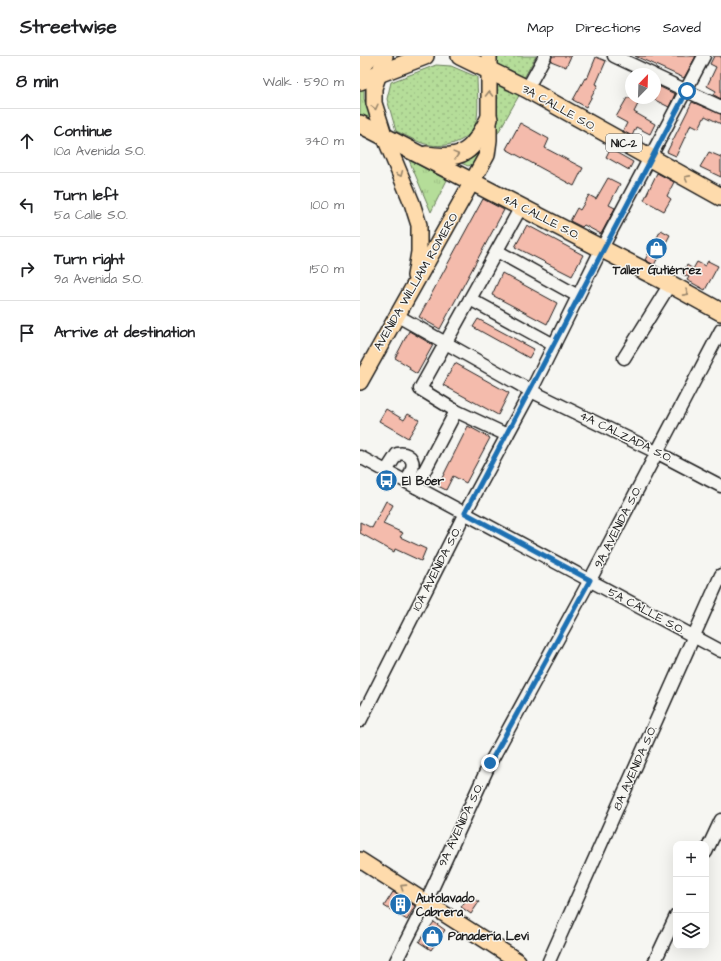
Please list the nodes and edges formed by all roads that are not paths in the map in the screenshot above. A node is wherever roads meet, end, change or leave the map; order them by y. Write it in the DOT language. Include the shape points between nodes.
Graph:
graph roads {
  1 [pos="370,56"];
  2 [pos="385,56"];
  3 [pos="425,56"];
  4 [pos="460,56"];
  5 [pos="545,56"];
  6 [pos="614,56"];
  7 [pos="704,56"];
  8 [pos="489,63"];
  9 [pos="360,68"];
  10 [pos="639,68"];
  11 [pos="378,75"];
  12 [pos="661,79"];
  13 [pos="360,81"];
  14 [pos="527,89"];
  15 [pos="687,91"];
  16 [pos="721,107"];
  17 [pos="489,119"];
  18 [pos="360,124"];
  19 [pos="385,138"];
  20 [pos="418,154"];
  21 [pos="651,158"];
  22 [pos="473,182"];
  23 [pos="721,196"];
  24 [pos="521,207"];
  25 [pos="602,248"];
  26 [pos="497,251"];
  27 [pos="670,284"];
  28 [pos="578,296"];
  29 [pos="407,298"];
  30 [pos="470,298"];
  31 [pos="721,312"];
  32 [pos="396,315"];
  33 [pos="721,330"];
  34 [pos="446,342"];
  35 [pos="554,345"];
  36 [pos="624,358"];
  37 [pos="360,382"];
  38 [pos="531,391"];
  39 [pos="456,411"];
  40 [pos="507,436"];
  41 [pos="656,452"];
  42 [pos="360,457"];
  43 [pos="386,471"];
  44 [pos="411,485"];
  45 [pos="721,486"];
  46 [pos="465,513"];
  47 [pos="721,575"];
  48 [pos="590,580"];
  49 [pos="694,636"];
  50 [pos="721,651"];
  51 [pos="360,721"];
  52 [pos="721,820"];
  53 [pos="709,846"];
  54 [pos="360,860"];
  55 [pos="426,902"];
  56 [pos="673,922"];
  57 [pos="396,961"];
  58 [pos="518,961"];
  59 [pos="548,961"];
  60 [pos="655,961"];
  1 -- 9 [label="highway"];
  2 -- 11 [label="main road"];
  3 -- 11 [label="highway"];
  4 -- 8 [label="highway, 3A CALLE S.O. / NIC-2"];
  5 -- 14 [label="street"];
  6 -- 10 [label="street"];
  7 -- 15 [label="street, 10A AVENIDA S.O."];
  8 -- 14 [label="highway, 3A CALLE S.O. / NIC-2"];
  17 -- 8 [label="main road, AVENIDA WILLIAM ROMERO, one-way"];
  11 -- 13 [label="highway"];
  11 -- 19 [label="main road, one-way" via="374,88 374,103"];
  12 -- 15 [label="street"];
  14 -- 21 [label="highway, 3A CALLE S.O. / NIC-2"];
  15 -- 16 [label="street"];
  15 -- 21 [label="street, 10A AVENIDA S.O."];
  20 -- 17 [label="highway, one-way" via="446,157 464,153 479,139"];
  17 -- 22 [label="main road, AVENIDA WILLIAM ROMERO" via="487,155"];
  18 -- 19 [label="highway, 4A CALLE S.O."];
  19 -- 20 [label="highway, 4A CALLE S.O."];
  19 -- 29 [label="main road, one-way" via="419,225 419,252 415,276"];
  20 -- 22 [label="highway, 4A CALLE S.O."];
  23 -- 21 [label="highway, 3A CALLE S.O. / NIC-2, one-way"];
  21 -- 25 [label="street, 10A AVENIDA S.O."];
  22 -- 24 [label="highway, 4A CALLE S.O."];
  22 -- 29 [label="main road, AVENIDA WILLIAM ROMERO"];
  24 -- 25 [label="highway, 4A CALLE S.O."];
  24 -- 26 [label="street"];
  25 -- 27 [label="highway, 4A CALLE S.O."];
  25 -- 28 [label="street, 10A AVENIDA S.O."];
  26 -- 28 [label="street"];
  26 -- 30 [label="street"];
  27 -- 31 [label="highway, 4A CALLE S.O., one-way"];
  27 -- 36 [label="street"];
  28 -- 35 [label="street, 10A AVENIDA S.O."];
  29 -- 32 [label="main road, AVENIDA WILLIAM ROMERO"];
  30 -- 34 [label="street"];
  30 -- 35 [label="street"];
  32 -- 34 [label="street, 4A CALZADA S.O."];
  32 -- 37 [label="main road, AVENIDA WILLIAM ROMERO"];
  33 -- 41 [label="street, 9A AVENIDA S.O."];
  34 -- 38 [label="street, 4A CALZADA S.O."];
  34 -- 39 [label="street" via="420,389"];
  35 -- 38 [label="street, 10A AVENIDA S.O."];
  38 -- 40 [label="street, 10A AVENIDA S.O."];
  38 -- 41 [label="street, 4A CALZADA S.O."];
  39 -- 40 [label="street"];
  39 -- 44 [label="street"];
  40 -- 46 [label="street, 10A AVENIDA S.O."];
  41 -- 45 [label="street, 4A CALZADA S.O."];
  41 -- 48 [label="street, 9A AVENIDA S.O."];
  42 -- 43 [label="street, 5A CALLE S.O."];
  43 -- 44 [label="street, 5A CALLE S.O."];
  43 -- 44 [label="street" via="397,454 406,454 413,462"];
  44 -- 46 [label="street, 5A CALLE S.O."];
  46 -- 48 [label="street, 5A CALLE S.O."];
  46 -- 51 [label="street, 10A AVENIDA S.O."];
  47 -- 49 [label="street, 8A AVENIDA S.O."];
  48 -- 49 [label="street, 5A CALLE S.O."];
  48 -- 55 [label="street, 9A AVENIDA S.O." via="490,763"];
  49 -- 50 [label="street, 5A CALLE S.O."];
  49 -- 59 [label="street, 8A AVENIDA S.O."];
  52 -- 53 [label="street"];
  55 -- 54 [label="main road, one-way"];
  55 -- 57 [label="street, 9A AVENIDA S.O."];
  55 -- 58 [label="main road"];
  56 -- 60 [label="street"];
}
